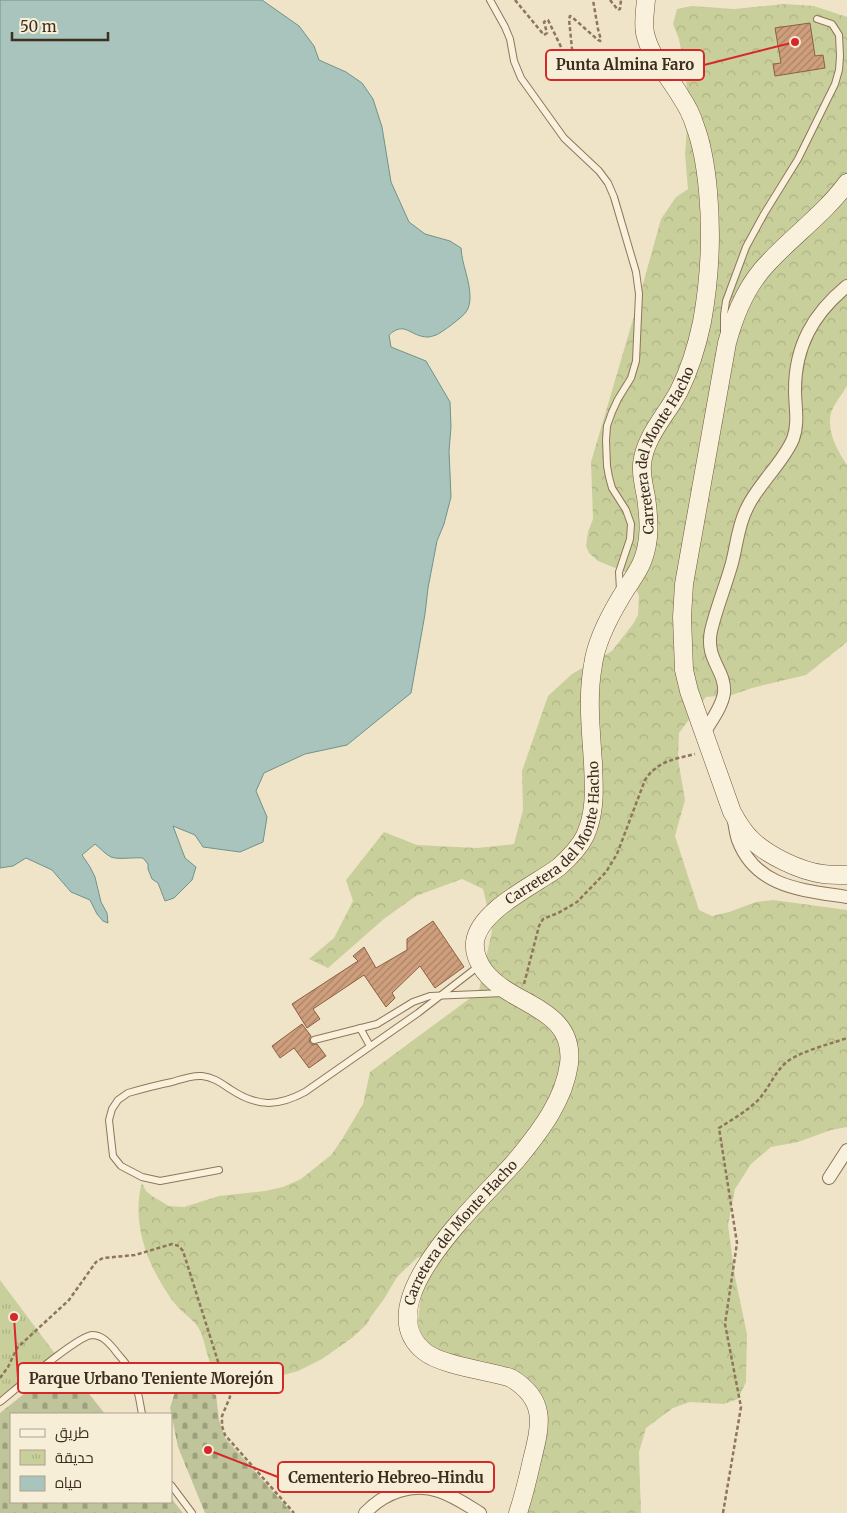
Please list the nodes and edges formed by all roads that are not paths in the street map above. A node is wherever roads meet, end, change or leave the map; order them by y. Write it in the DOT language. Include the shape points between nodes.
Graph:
graph roads {
  1 [pos="490,0"];
  2 [pos="646,0"];
  3 [pos="817,19"];
  4 [pos="847,183"];
  5 [pos="847,286"];
  6 [pos="727,343"];
  7 [pos="621,597"];
  8 [pos="707,742"];
  9 [pos="732,812"];
  10 [pos="847,875"];
  11 [pos="847,897"];
  12 [pos="481,965"];
  13 [pos="515,995"];
  14 [pos="439,996"];
  15 [pos="360,1028"];
  16 [pos="314,1040"];
  17 [pos="370,1046"];
  18 [pos="847,1150"];
  19 [pos="219,1170"];
  20 [pos="829,1178"];
  21 [pos="0,1402"];
  22 [pos="142,1413"];
  23 [pos="172,1486"];
  24 [pos="192,1513"];
  25 [pos="365,1513"];
  26 [pos="480,1513"];
  27 [pos="518,1513"];
  1 -- 7 [label="lane" via="510,39 521,78 564,138 608,183 636,272 639,294 636,360 631,378 612,412 606,440 606,466 612,488 631,524 630,539 619,572"];
  2 -- 7 [label="main road, Carretera del Monte Hacho" via="645,36 682,98 696,128 705,160 711,226 710,260 707,294 694,356 679,391 650,436 645,450 642,479 649,534 643,560"];
  3 -- 6 [label="lane" via="832,24 839,35 839,70 802,152 754,230 739,263 726,301 724,329"];
  4 -- 6 [label="main road" via="826,209 754,280 733,321"];
  5 -- 8 [label="street" via="825,306 805,336 796,372 796,432 742,518 709,642 711,655 723,679 724,694"];
  6 -- 8 [label="main road" via="684,584 682,617 684,670"];
  7 -- 12 [label="main road, Carretera del Monte Hacho" via="599,640 593,662 590,686 594,806 590,823 573,854 492,914 482,925 475,943"];
  8 -- 9 [label="main road"];
  9 -- 10 [label="main road" via="752,839 783,860 824,874"];
  9 -- 11 [label="street" via="738,840 748,858 764,874 791,888"];
  12 -- 13 [label="main road, Carretera del Monte Hacho" via="490,977"];
  12 -- 14 [label="lane"];
  13 -- 14 [label="lane"];
  13 -- 27 [label="main road, Carretera del Monte Hacho" via="552,1018 566,1038 569,1063 560,1097 517,1161 442,1242 418,1282 409,1304 408,1317 410,1330 425,1352 436,1359 511,1378 521,1384 536,1403 540,1426"];
  14 -- 15 [label="lane" via="421,998 377,1024"];
  14 -- 17 [label="lane"];
  15 -- 16 [label="lane"];
  15 -- 17 [label="lane"];
  17 -- 19 [label="lane" via="305,1092 275,1103 259,1103 244,1098 215,1079 203,1076 128,1093 112,1109 108,1120 112,1149 121,1166 142,1177 160,1181"];
  18 -- 20 [label="street"];
  21 -- 22 [label="lane" via="56,1357 91,1335 104,1339 128,1367"];
  23 -- 24 [label="lane"];
  25 -- 26 [label="street" via="388,1495 404,1489 421,1488 438,1491"];
}
